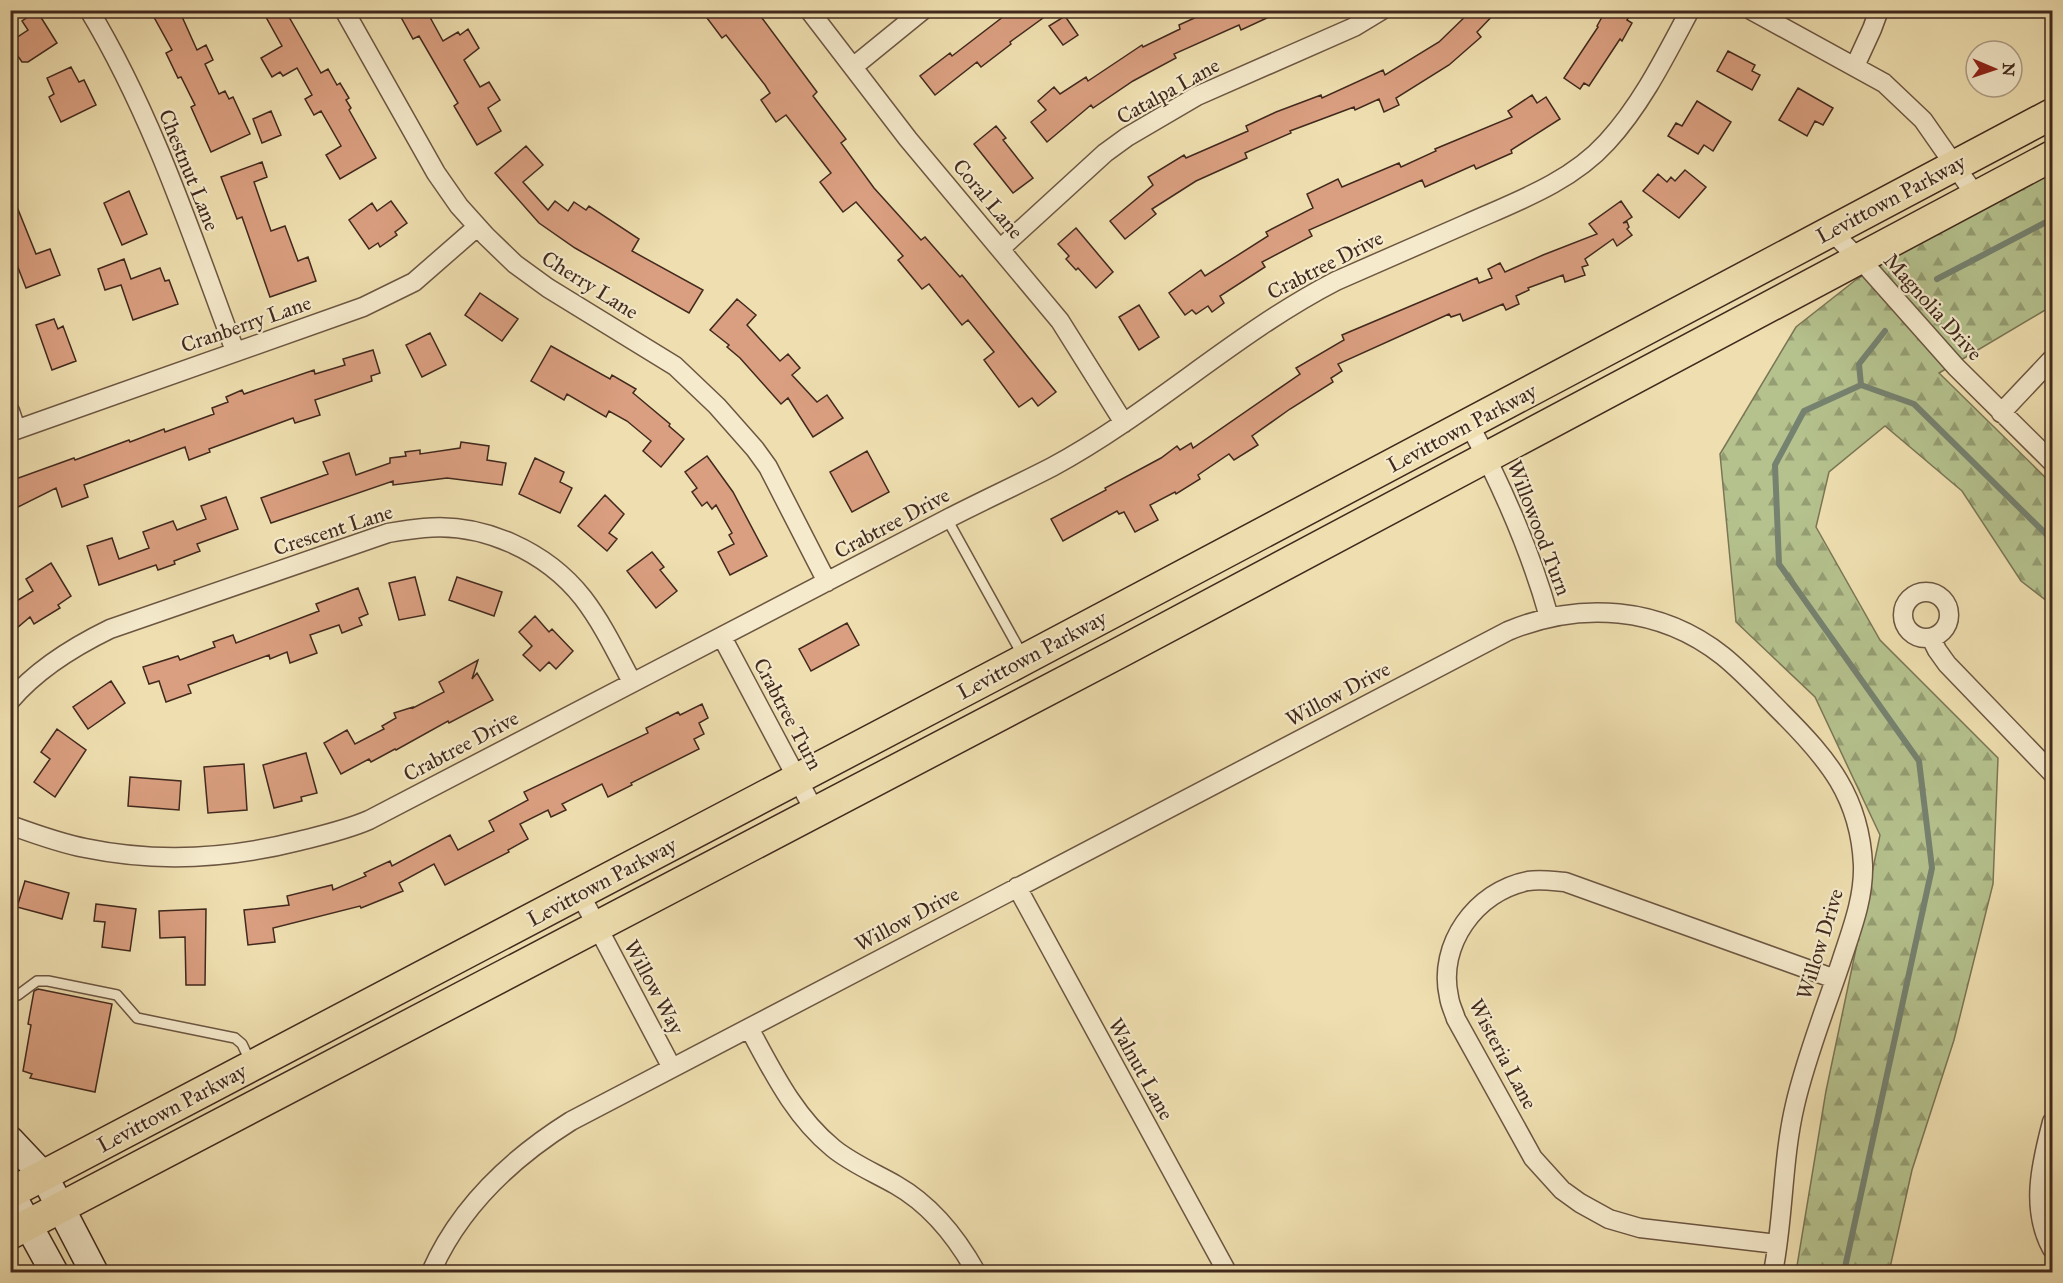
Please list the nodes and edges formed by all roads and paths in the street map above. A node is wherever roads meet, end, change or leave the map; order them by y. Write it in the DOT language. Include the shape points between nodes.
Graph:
graph roads {
  1 [pos="89,10"];
  2 [pos="344,10"];
  3 [pos="809,10"];
  4 [pos="923,10"];
  5 [pos="1382,10"];
  6 [pos="1690,10"];
  7 [pos="1751,10"];
  8 [pos="1879,10"];
  9 [pos="1855,66"];
  10 [pos="853,67"];
  11 [pos="2052,114"];
  12 [pos="2052,156"];
  13 [pos="1954,166"];
  14 [pos="1976,196"];
  15 [pos="477,227"];
  16 [pos="1832,231"];
  17 [pos="1000,249"];
  18 [pos="1858,259"];
  19 [pos="235,351"];
  20 [pos="2052,359"];
  21 [pos="10,411"];
  22 [pos="2001,413"];
  23 [pos="1124,423"];
  24 [pos="1469,424"];
  25 [pos="14,430"];
  26 [pos="1487,457"];
  27 [pos="2052,462"];
  28 [pos="947,519"];
  29 [pos="827,582"];
  30 [pos="1549,617"];
  31 [pos="722,637"];
  32 [pos="1931,638"];
  33 [pos="1025,659"];
  34 [pos="632,682"];
  35 [pos="10,701"];
  36 [pos="2052,773"];
  37 [pos="798,779"];
  38 [pos="815,812"];
  39 [pos="10,825"];
  40 [pos="1017,887"];
  41 [pos="580,894"];
  42 [pos="597,926"];
  43 [pos="1835,979"];
  44 [pos="10,994"];
  45 [pos="749,1028"];
  46 [pos="253,1066"];
  47 [pos="672,1068"];
  48 [pos="2052,1122"];
  49 [pos="10,1140"];
  50 [pos="44,1176"];
  51 [pos="11,1193"];
  52 [pos="61,1207"];
  53 [pos="19,1229"];
  54 [pos="1777,1244"];
  55 [pos="2052,1249"];
  56 [pos="54,1272"];
  57 [pos="94,1272"];
  58 [pos="431,1272"];
  59 [pos="976,1272"];
  60 [pos="1227,1272"];
  61 [pos="1773,1272"];
  1 -- 19 [label="street, Chestnut Lane" via="108,41 165,167"];
  2 -- 15 [label="street, Cherry Lane" via="436,173"];
  3 -- 10 [label="street, Coral Lane"];
  4 -- 10 [label="street"];
  5 -- 17 [label="street, Catalpa Lane" via="1354,27 1197,96 1127,137"];
  6 -- 23 [label="street, Crabtree Drive" via="1661,65 1622,125 1572,173 1536,193 1305,296"];
  7 -- 9 [label="street"];
  8 -- 9 [label="street"];
  9 -- 13 [label="street" via="1906,102"];
  10 -- 17 [label="street, Coral Lane"];
  11 -- 13 [label="main road, Levittown Parkway"];
  12 -- 14 [label="main road, Levittown Parkway"];
  13 -- 14 [label="street"];
  13 -- 16 [label="main road, Levittown Parkway"];
  14 -- 18 [label="main road, Levittown Parkway"];
  15 -- 19 [label="street, Cranberry Lane" via="414,282 391,294"];
  15 -- 29 [label="street, Cherry Lane" via="540,282 675,366 717,406 768,467"];
  16 -- 18 [label="street, Magnolia Drive"];
  16 -- 24 [label="main road, Levittown Parkway"];
  17 -- 23 [label="street, Coral Lane" via="1081,350"];
  18 -- 22 [label="street, Magnolia Drive"];
  18 -- 26 [label="main road, Levittown Parkway"];
  19 -- 25 [label="street, Cranberry Lane"];
  20 -- 22 [label="street"];
  21 -- 25 [label="street"];
  22 -- 27 [label="street, Magnolia Drive"];
  23 -- 28 [label="street, Crabtree Drive" via="1052,466"];
  24 -- 26 [label="street, Willowood Turn"];
  24 -- 33 [label="main road, Levittown Parkway"];
  26 -- 30 [label="street, Willowood Turn" via="1537,574"];
  26 -- 38 [label="main road, Levittown Parkway"];
  28 -- 29 [label="street, Crabtree Drive"];
  28 -- 33 [label="lane"];
  29 -- 31 [label="street, Crabtree Drive"];
  30 -- 40 [label="street, Willow Drive" via="1508,630"];
  30 -- 43 [label="street, Willow Drive" via="1596,612 1629,615 1663,623 1694,637 1751,682 1833,769 1855,816 1863,867 1856,918"];
  31 -- 34 [label="street, Crabtree Drive"];
  31 -- 37 [label="street, Crabtree Turn"];
  32 -- 36 [label="street" via="1947,664"];
  33 -- 37 [label="main road, Levittown Parkway"];
  34 -- 35 [label="street, Crescent Lane" via="583,598 535,556 489,535 426,527 388,533 110,629 54,661"];
  34 -- 39 [label="street, Crabtree Drive" via="369,820 264,850 220,856 141,857 85,849"];
  37 -- 38 [label="street, Crabtree Turn"];
  37 -- 41 [label="main road, Levittown Parkway"];
  38 -- 42 [label="main road, Levittown Parkway"];
  40 -- 45 [label="street, Willow Drive"];
  40 -- 60 [label="street, Walnut Lane"];
  41 -- 42 [label="street, Willow Way"];
  41 -- 46 [label="main road, Levittown Parkway"];
  42 -- 47 [label="street, Willow Way"];
  42 -- 52 [label="main road, Levittown Parkway"];
  43 -- 54 [label="street, Willow Drive" via="1795,1107"];
  43 -- 54 [label="street, Wisteria Lane" via="1565,882 1542,880 1504,889 1473,911 1453,944 1449,959 1447,982 1456,1019 1533,1158 1562,1190 1609,1219 1641,1228"];
  44 -- 46 [label="lane" via="18,995 37,981 48,981 117,995 137,1017 235,1038"];
  45 -- 47 [label="street, Willow Drive"];
  45 -- 59 [label="street" via="783,1091 814,1130 842,1155 919,1201 954,1237"];
  46 -- 50 [label="main road, Levittown Parkway"];
  47 -- 58 [label="street, Willow Drive" via="571,1121 511,1164 454,1231"];
  48 -- 55 [label="street" via="2042,1158 2039,1203"];
  49 -- 50 [label="main road"];
  50 -- 51 [label="main road, Levittown Parkway"];
  50 -- 52 [label="main road"];
  51 -- 53 [label="main road"];
  52 -- 53 [label="main road, Levittown Parkway"];
  52 -- 57 [label="main road"];
  53 -- 56 [label="main road"];
  54 -- 61 [label="street, Willow Drive"];
}
